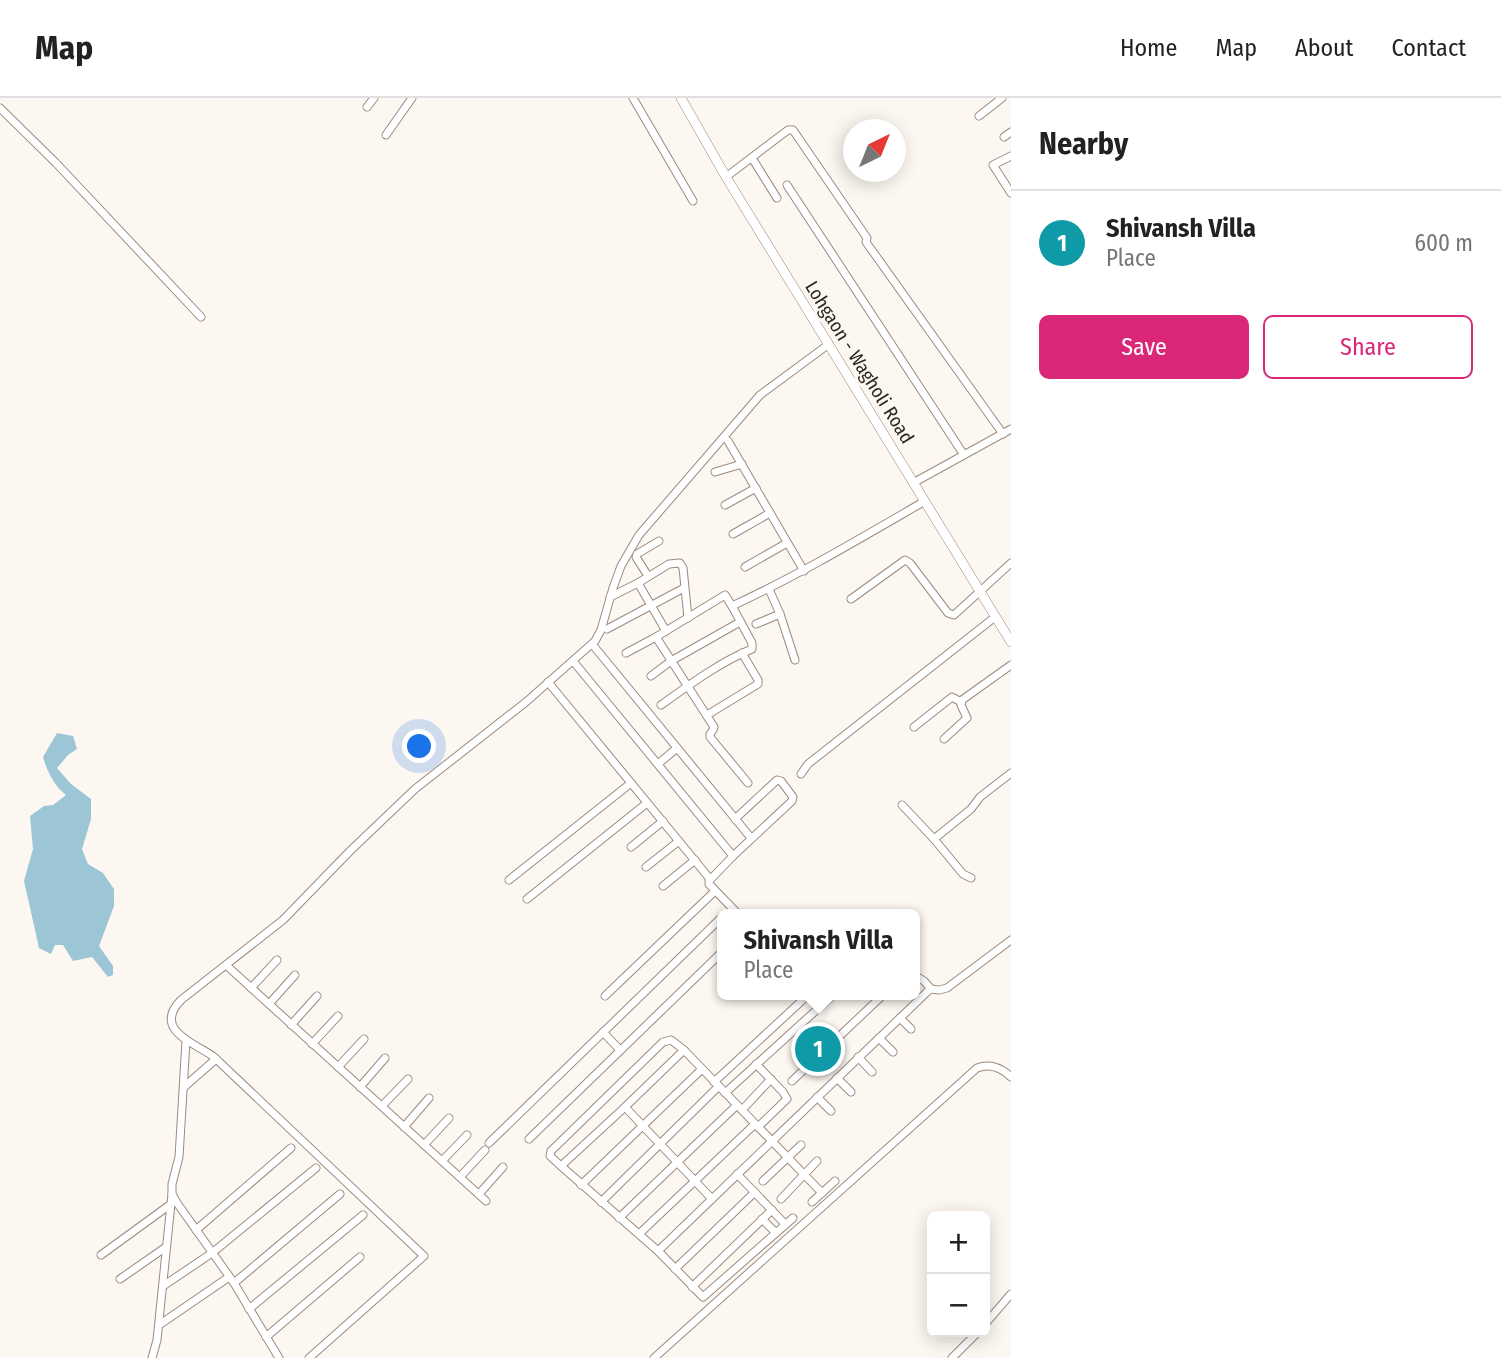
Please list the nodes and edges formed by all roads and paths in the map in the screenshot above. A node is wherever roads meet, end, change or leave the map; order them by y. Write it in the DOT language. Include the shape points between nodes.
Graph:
graph roads {
  1 [pos="374,98"];
  2 [pos="412,98"];
  3 [pos="633,98"];
  4 [pos="681,98"];
  5 [pos="1002,98"];
  6 [pos="367,107"];
  7 [pos="0,108"];
  8 [pos="979,116"];
  9 [pos="1011,132"];
  10 [pos="386,135"];
  11 [pos="1004,137"];
  12 [pos="1011,156"];
  13 [pos="752,158"];
  14 [pos="726,177"];
  15 [pos="787,185"];
  16 [pos="1011,193"];
  17 [pos="776,198"];
  18 [pos="693,201"];
  19 [pos="201,317"];
  20 [pos="828,344"];
  21 [pos="1011,429"];
  22 [pos="1003,434"];
  23 [pos="728,441"];
  24 [pos="964,456"];
  25 [pos="742,464"];
  26 [pos="715,472"];
  27 [pos="913,483"];
  28 [pos="756,488"];
  29 [pos="925,502"];
  30 [pos="725,505"];
  31 [pos="770,513"];
  32 [pos="733,534"];
  33 [pos="659,541"];
  34 [pos="787,542"];
  35 [pos="1011,563"];
  36 [pos="745,567"];
  37 [pos="804,571"];
  38 [pos="648,576"];
  39 [pos="638,583"];
  40 [pos="684,588"];
  41 [pos="769,589"];
  42 [pos="979,591"];
  43 [pos="610,597"];
  44 [pos="851,599"];
  45 [pos="651,606"];
  46 [pos="732,606"];
  47 [pos="780,614"];
  48 [pos="995,617"];
  49 [pos="688,618"];
  50 [pos="740,622"];
  51 [pos="756,624"];
  52 [pos="607,629"];
  53 [pos="666,631"];
  54 [pos="656,637"];
  55 [pos="1010,637"];
  56 [pos="592,644"];
  57 [pos="626,653"];
  58 [pos="742,653"];
  59 [pos="795,660"];
  60 [pos="573,661"];
  61 [pos="671,661"];
  62 [pos="1011,665"];
  63 [pos="651,676"];
  64 [pos="548,682"];
  65 [pos="688,686"];
  66 [pos="961,702"];
  67 [pos="661,705"];
  68 [pos="707,715"];
  69 [pos="914,727"];
  70 [pos="944,739"];
  71 [pos="677,748"];
  72 [pos="658,764"];
  73 [pos="1011,773"];
  74 [pos="801,774"];
  75 [pos="631,783"];
  76 [pos="748,783"];
  77 [pos="648,803"];
  78 [pos="902,805"];
  79 [pos="735,819"];
  80 [pos="663,821"];
  81 [pos="751,838"];
  82 [pos="934,839"];
  83 [pos="679,841"];
  84 [pos="631,847"];
  85 [pos="733,856"];
  86 [pos="695,860"];
  87 [pos="646,867"];
  88 [pos="971,878"];
  89 [pos="710,879"];
  90 [pos="509,880"];
  91 [pos="663,886"];
  92 [pos="715,891"];
  93 [pos="527,899"];
  94 [pos="731,908"];
  95 [pos="717,922"];
  96 [pos="1011,940"];
  97 [pos="717,957"];
  98 [pos="277,960"];
  99 [pos="226,965"];
  100 [pos="295,975"];
  101 [pos="920,978"];
  102 [pos="251,988"];
  103 [pos="931,989"];
  104 [pos="317,996"];
  105 [pos="605,996"];
  106 [pos="920,999"];
  107 [pos="803,1000"];
  108 [pos="828,1000"];
  109 [pos="878,1000"];
  110 [pos="919,1000"];
  111 [pos="269,1004"];
  112 [pos="338,1016"];
  113 [pos="900,1018"];
  114 [pos="291,1025"];
  115 [pos="911,1029"];
  116 [pos="603,1032"];
  117 [pos="363,1038"];
  118 [pos="879,1038"];
  119 [pos="186,1041"];
  120 [pos="312,1044"];
  121 [pos="620,1050"];
  122 [pos="684,1050"];
  123 [pos="893,1052"];
  124 [pos="385,1058"];
  125 [pos="858,1058"];
  126 [pos="216,1059"];
  127 [pos="756,1064"];
  128 [pos="338,1067"];
  129 [pos="702,1069"];
  130 [pos="872,1072"];
  131 [pos="1011,1077"];
  132 [pos="837,1078"];
  133 [pos="408,1079"];
  134 [pos="771,1079"];
  135 [pos="792,1081"];
  136 [pos="184,1087"];
  137 [pos="360,1087"];
  138 [pos="719,1087"];
  139 [pos="851,1092"];
  140 [pos="817,1097"];
  141 [pos="429,1098"];
  142 [pos="382,1107"];
  143 [pos="625,1107"];
  144 [pos="739,1107"];
  145 [pos="831,1111"];
  146 [pos="449,1118"];
  147 [pos="756,1125"];
  148 [pos="643,1126"];
  149 [pos="404,1127"];
  150 [pos="467,1135"];
  151 [pos="529,1139"];
  152 [pos="771,1141"];
  153 [pos="660,1144"];
  154 [pos="424,1145"];
  155 [pos="801,1145"];
  156 [pos="291,1148"];
  157 [pos="788,1158"];
  158 [pos="442,1161"];
  159 [pos="817,1161"];
  160 [pos="677,1162"];
  161 [pos="561,1166"];
  162 [pos="503,1167"];
  163 [pos="316,1168"];
  164 [pos="737,1174"];
  165 [pos="803,1174"];
  166 [pos="460,1177"];
  167 [pos="695,1181"];
  168 [pos="763,1181"];
  169 [pos="835,1181"];
  170 [pos="581,1185"];
  171 [pos="754,1192"];
  172 [pos="822,1193"];
  173 [pos="172,1194"];
  174 [pos="340,1194"];
  175 [pos="479,1194"];
  176 [pos="712,1199"];
  177 [pos="781,1199"];
  178 [pos="486,1201"];
  179 [pos="601,1202"];
  180 [pos="812,1202"];
  181 [pos="171,1204"];
  182 [pos="772,1210"];
  183 [pos="363,1215"];
  184 [pos="619,1218"];
  185 [pos="793,1218"];
  186 [pos="762,1219"];
  187 [pos="785,1224"];
  188 [pos="196,1230"];
  189 [pos="776,1233"];
  190 [pos="639,1234"];
  191 [pos="166,1247"];
  192 [pos="658,1251"];
  193 [pos="212,1253"];
  194 [pos="101,1255"];
  195 [pos="360,1257"];
  196 [pos="675,1269"];
  197 [pos="120,1279"];
  198 [pos="231,1280"];
  199 [pos="163,1286"];
  200 [pos="692,1287"];
  201 [pos="1011,1294"];
  202 [pos="249,1309"];
  203 [pos="990,1318"];
  204 [pos="159,1325"];
  205 [pos="266,1337"];
  206 [pos="973,1337"];
  207 [pos="152,1358"];
  208 [pos="279,1358"];
  209 [pos="309,1358"];
  210 [pos="654,1358"];
  211 [pos="952,1358"];
  1 -- 6 [label="street"];
  2 -- 10 [label="street"];
  3 -- 18 [label="street"];
  4 -- 14 [label="main road, Lohgaon - Wagholi Road"];
  5 -- 8 [label="street"];
  7 -- 19 [label="street"];
  9 -- 11 [label="street"];
  12 -- 16 [label="street" via="993,165"];
  13 -- 14 [label="street"];
  13 -- 17 [label="street"];
  13 -- 22 [label="street" via="793,130 866,242"];
  14 -- 20 [label="main road, Lohgaon - Wagholi Road"];
  15 -- 24 [label="street"];
  20 -- 27 [label="main road, Lohgaon - Wagholi Road"];
  20 -- 43 [label="street" via="763,391 639,535"];
  21 -- 22 [label="street"];
  22 -- 24 [label="street"];
  23 -- 25 [label="street"];
  24 -- 27 [label="street"];
  25 -- 26 [label="street"];
  25 -- 28 [label="street"];
  27 -- 29 [label="main road, Lohgaon - Wagholi Road"];
  28 -- 30 [label="street"];
  28 -- 31 [label="street"];
  29 -- 37 [label="street"];
  29 -- 42 [label="main road, Lohgaon - Wagholi Road"];
  31 -- 32 [label="street"];
  31 -- 34 [label="street"];
  33 -- 38 [label="street" via="636,557"];
  34 -- 36 [label="street"];
  34 -- 37 [label="street"];
  35 -- 42 [label="street"];
  37 -- 41 [label="street"];
  38 -- 39 [label="street"];
  38 -- 40 [label="street" via="680,563"];
  39 -- 43 [label="street"];
  39 -- 45 [label="street"];
  40 -- 45 [label="street"];
  40 -- 49 [label="street"];
  41 -- 46 [label="street"];
  41 -- 47 [label="street"];
  42 -- 44 [label="street" via="957,614 950,614 905,560"];
  42 -- 48 [label="main road, Lohgaon - Wagholi Road"];
  43 -- 56 [label="street"];
  45 -- 52 [label="street"];
  45 -- 53 [label="street"];
  46 -- 49 [label="street" via="725,595"];
  46 -- 50 [label="street"];
  47 -- 51 [label="street"];
  47 -- 59 [label="street"];
  48 -- 55 [label="main road, Lohgaon - Wagholi Road"];
  48 -- 74 [label="street"];
  49 -- 53 [label="street"];
  50 -- 58 [label="street" via="753,647"];
  50 -- 61 [label="street"];
  53 -- 54 [label="street"];
  54 -- 57 [label="street"];
  54 -- 61 [label="street"];
  56 -- 60 [label="street"];
  56 -- 71 [label="street"];
  58 -- 65 [label="street"];
  58 -- 68 [label="street" via="758,684"];
  60 -- 64 [label="street"];
  60 -- 72 [label="street"];
  61 -- 63 [label="street"];
  61 -- 65 [label="street"];
  62 -- 66 [label="street"];
  64 -- 75 [label="street"];
  64 -- 99 [label="street" via="415,789 283,920"];
  65 -- 67 [label="street"];
  65 -- 68 [label="street"];
  66 -- 69 [label="street" via="952,697"];
  66 -- 70 [label="street" via="967,718"];
  68 -- 76 [label="street" via="714,729 710,737"];
  71 -- 72 [label="street"];
  71 -- 79 [label="street"];
  72 -- 85 [label="street"];
  73 -- 82 [label="street"];
  75 -- 77 [label="street"];
  75 -- 90 [label="street"];
  77 -- 80 [label="street"];
  77 -- 93 [label="street"];
  78 -- 82 [label="street"];
  79 -- 81 [label="street"];
  79 -- 81 [label="street" via="781,781 793,799"];
  80 -- 83 [label="street"];
  80 -- 84 [label="street"];
  81 -- 85 [label="street"];
  82 -- 88 [label="street"];
  83 -- 86 [label="street"];
  83 -- 87 [label="street"];
  85 -- 89 [label="street"];
  86 -- 89 [label="street"];
  86 -- 91 [label="street"];
  89 -- 92 [label="street"];
  92 -- 94 [label="street"];
  92 -- 105 [label="street"];
  95 -- 116 [label="street"];
  96 -- 103 [label="street" via="947,988"];
  97 -- 121 [label="street"];
  98 -- 102 [label="street"];
  99 -- 102 [label="street"];
  99 -- 119 [label="street" via="173,1010 174,1028"];
  100 -- 111 [label="street"];
  101 -- 103 [label="street"];
  102 -- 111 [label="street"];
  103 -- 106 [label="street"];
  104 -- 114 [label="street"];
  107 -- 138 [label="street"];
  108 -- 127 [label="street"];
  109 -- 135 [label="street"];
  110 -- 113 [label="street"];
  111 -- 114 [label="street"];
  112 -- 120 [label="street"];
  113 -- 115 [label="street"];
  113 -- 118 [label="street"];
  114 -- 120 [label="street"];
  116 -- 121 [label="street"];
  116 -- 166 [label="street"];
  117 -- 128 [label="street"];
  118 -- 123 [label="street"];
  118 -- 125 [label="street"];
  119 -- 126 [label="street"];
  119 -- 136 [label="street"];
  120 -- 128 [label="street"];
  121 -- 151 [label="street"];
  122 -- 129 [label="street"];
  122 -- 143 [label="street"];
  122 -- 161 [label="street" via="671,1040 663,1042 551,1151 550,1156"];
  124 -- 137 [label="street"];
  125 -- 130 [label="street"];
  125 -- 132 [label="street"];
  126 -- 136 [label="street"];
  126 -- 209 [label="street" via="424,1256"];
  127 -- 134 [label="street"];
  127 -- 138 [label="street"];
  128 -- 137 [label="street"];
  129 -- 138 [label="street"];
  129 -- 148 [label="street"];
  131 -- 210 [label="street" via="996,1067 977,1068"];
  132 -- 139 [label="street"];
  132 -- 140 [label="street"];
  133 -- 142 [label="street"];
  134 -- 144 [label="street"];
  134 -- 147 [label="street" via="787,1099"];
  136 -- 173 [label="street"];
  137 -- 142 [label="street"];
  138 -- 144 [label="street"];
  138 -- 153 [label="street"];
  140 -- 145 [label="street"];
  140 -- 152 [label="street"];
  141 -- 149 [label="street"];
  142 -- 149 [label="street"];
  143 -- 148 [label="street"];
  143 -- 161 [label="street"];
  144 -- 147 [label="street"];
  144 -- 160 [label="street"];
  146 -- 154 [label="street"];
  147 -- 152 [label="street"];
  147 -- 167 [label="street"];
  148 -- 153 [label="street"];
  148 -- 170 [label="street"];
  149 -- 154 [label="street"];
  150 -- 158 [label="street"];
  152 -- 157 [label="street"];
  152 -- 164 [label="street"];
  153 -- 160 [label="street"];
  153 -- 179 [label="street"];
  154 -- 158 [label="street"];
  155 -- 157 [label="street"];
  156 -- 188 [label="street"];
  157 -- 165 [label="street"];
  157 -- 168 [label="street"];
  158 -- 166 [label="street"];
  159 -- 165 [label="street"];
  160 -- 167 [label="street"];
  160 -- 184 [label="street"];
  161 -- 170 [label="street"];
  162 -- 175 [label="street"];
  163 -- 193 [label="street"];
  164 -- 171 [label="street"];
  164 -- 176 [label="street"];
  165 -- 172 [label="street"];
  165 -- 177 [label="street"];
  166 -- 175 [label="street"];
  167 -- 176 [label="street"];
  167 -- 190 [label="street"];
  169 -- 172 [label="street"];
  170 -- 179 [label="street"];
  171 -- 182 [label="street"];
  171 -- 196 [label="street"];
  172 -- 180 [label="street"];
  173 -- 181 [label="street"];
  173 -- 188 [label="street"];
  174 -- 198 [label="street"];
  175 -- 178 [label="street"];
  176 -- 192 [label="street"];
  179 -- 184 [label="street"];
  181 -- 191 [label="street"];
  181 -- 194 [label="street"];
  182 -- 186 [label="street"];
  182 -- 187 [label="street"];
  183 -- 202 [label="street"];
  184 -- 190 [label="street"];
  185 -- 187 [label="street"];
  186 -- 189 [label="street"];
  186 -- 200 [label="street"];
  187 -- 189 [label="street"];
  188 -- 193 [label="street"];
  189 -- 200 [label="street" via="705,1297"];
  190 -- 192 [label="street"];
  191 -- 197 [label="street"];
  191 -- 199 [label="street"];
  192 -- 196 [label="street"];
  193 -- 198 [label="street"];
  193 -- 199 [label="street"];
  195 -- 205 [label="street"];
  196 -- 200 [label="street"];
  198 -- 202 [label="street"];
  198 -- 204 [label="street"];
  199 -- 204 [label="street"];
  201 -- 203 [label="street"];
  202 -- 205 [label="street"];
  204 -- 207 [label="street"];
  205 -- 208 [label="street"];
  206 -- 211 [label="street"];
}
